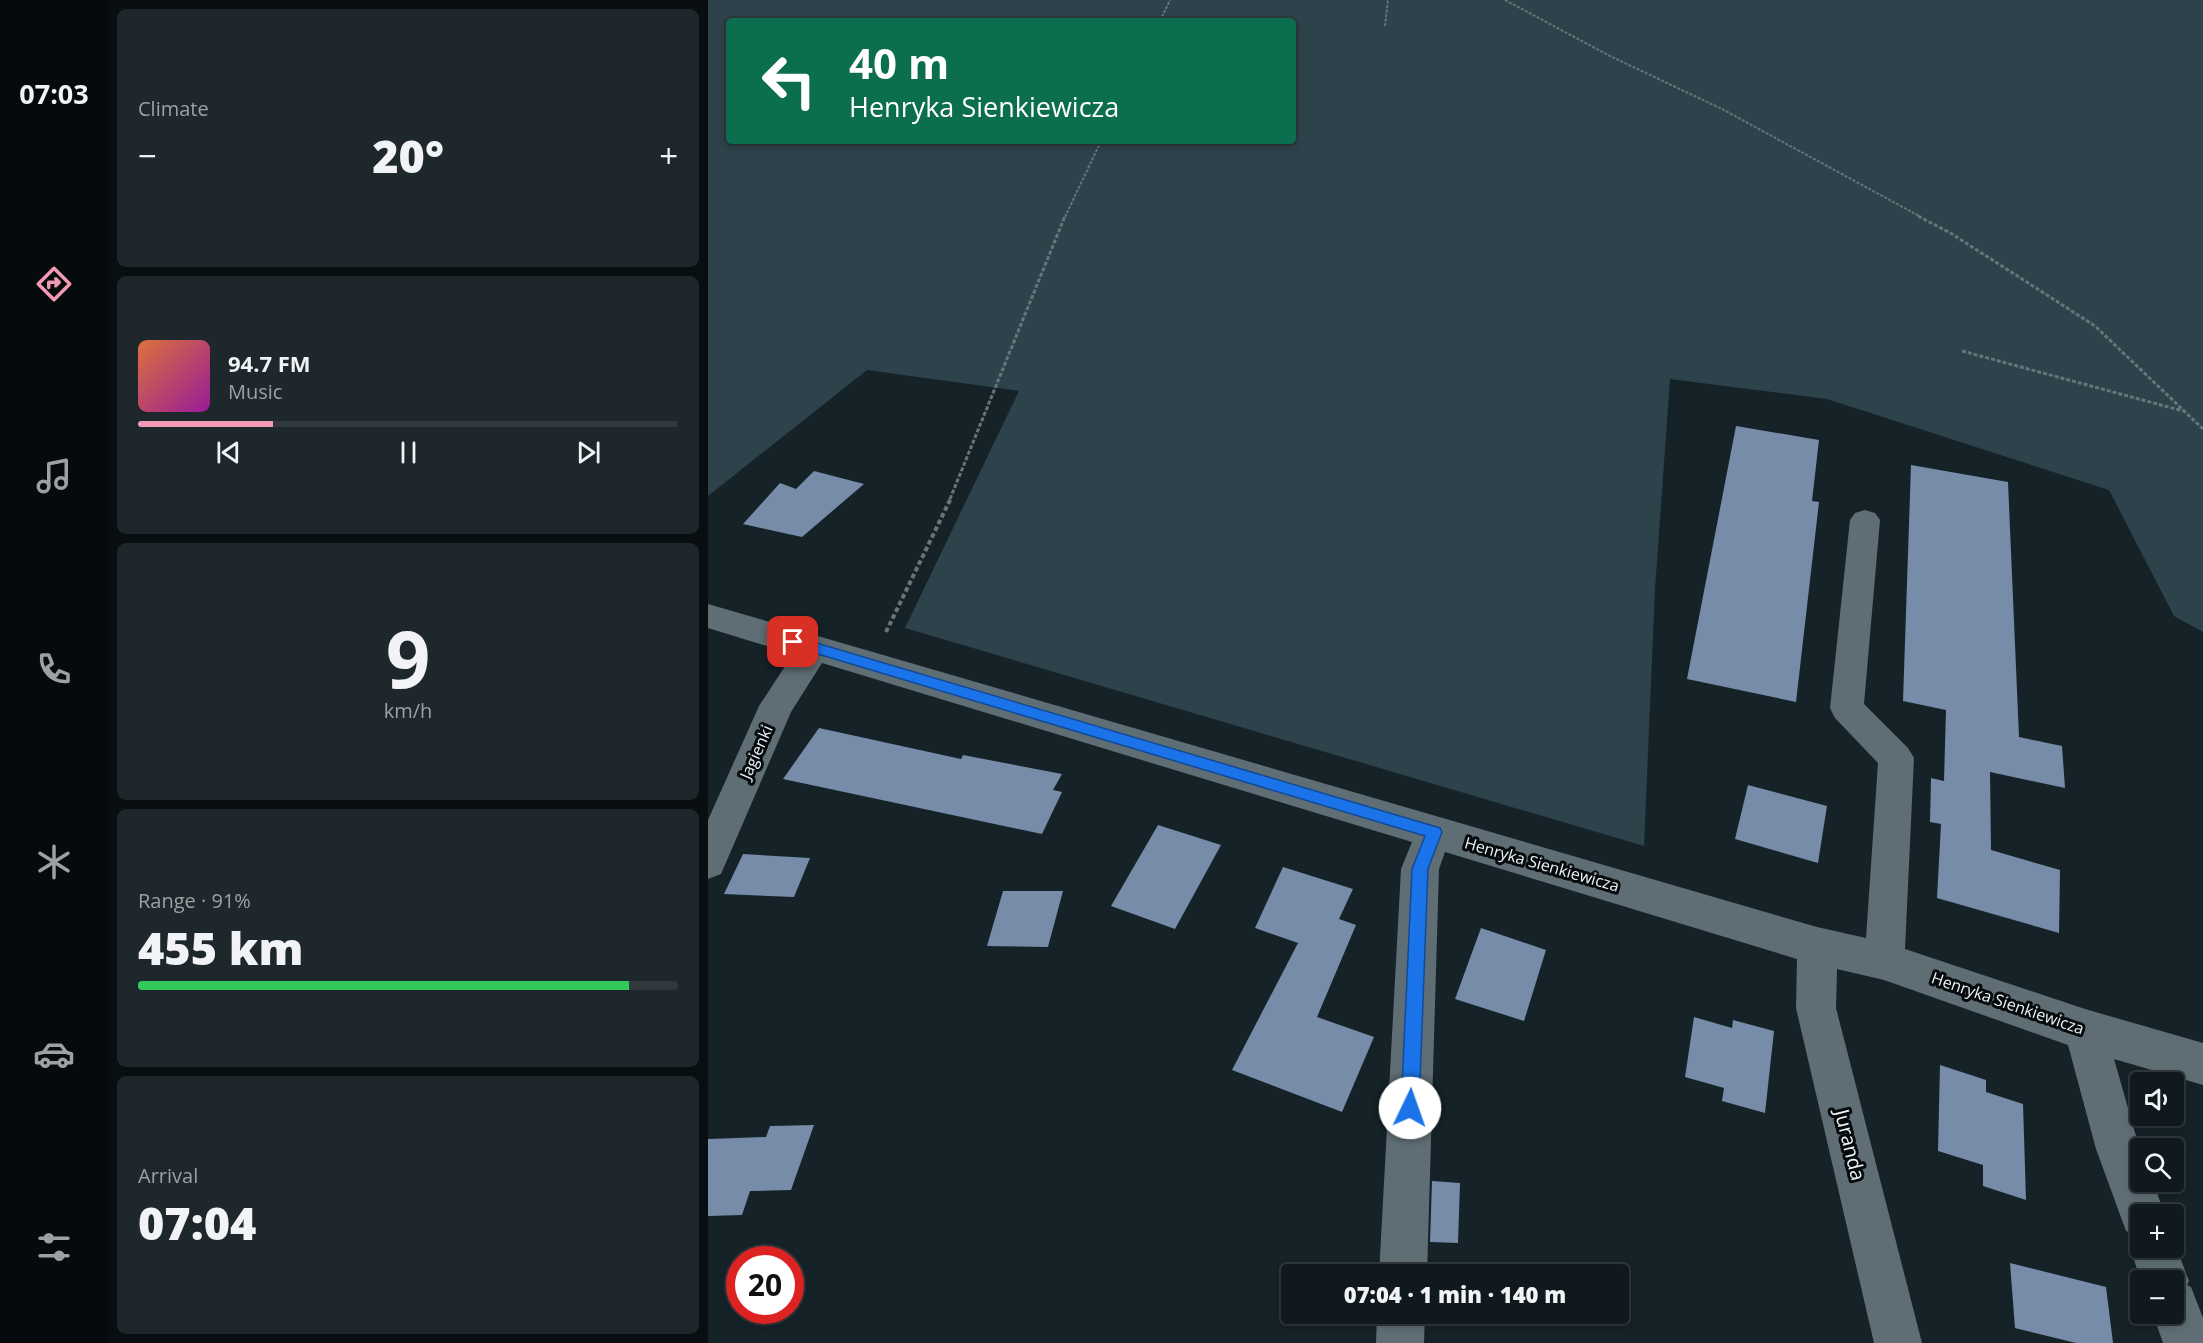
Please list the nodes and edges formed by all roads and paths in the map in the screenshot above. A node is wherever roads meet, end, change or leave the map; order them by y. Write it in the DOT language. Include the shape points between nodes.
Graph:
graph roads {
  1 [pos="1170,0"];
  2 [pos="1388,0"];
  3 [pos="1505,0"];
  4 [pos="1161,18"];
  5 [pos="1385,26"];
  6 [pos="1100,144"];
  7 [pos="1962,351"];
  8 [pos="2184,411"];
  9 [pos="2203,429"];
  10 [pos="1865,520"];
  11 [pos="708,616"];
  12 [pos="814,648"];
  13 [pos="871,664"];
  14 [pos="1434,832"];
  15 [pos="708,862"];
  16 [pos="1817,946"];
  17 [pos="1884,961"];
  18 [pos="2085,1030"];
  19 [pos="2203,1064"];
  20 [pos="2138,1204"];
  21 [pos="1403,1264"];
  22 [pos="1401,1324"];
  23 [pos="2181,1324"];
  24 [pos="1400,1343"];
  25 [pos="1898,1343"];
  26 [pos="2187,1343"];
  1 -- 4 [label="path"];
  2 -- 5 [label="path"];
  3 -- 8 [label="path" via="1722,109 1952,234 2095,326"];
  6 -- 13 [label="path" via="1066,214 961,476"];
  7 -- 8 [label="path"];
  8 -- 9 [label="path"];
  10 -- 17 [label="street" via="1847,708 1896,758"];
  11 -- 12 [label="street, Henryka Sienkiewicza"];
  12 -- 13 [label="street, Henryka Sienkiewicza"];
  12 -- 15 [label="street, Jagienki" via="776,706"];
  13 -- 14 [label="street, Henryka Sienkiewicza"];
  14 -- 16 [label="street, Henryka Sienkiewicza"];
  14 -- 21 [label="street" via="1420,869"];
  16 -- 17 [label="street, Henryka Sienkiewicza"];
  16 -- 25 [label="street, Juranda" via="1816,1008"];
  17 -- 18 [label="street, Henryka Sienkiewicza"];
  18 -- 19 [label="street, Henryka Sienkiewicza"];
  18 -- 20 [label="street" via="2118,1149"];
  22 -- 24 [label="street"];
  23 -- 26 [label="street"];
}
